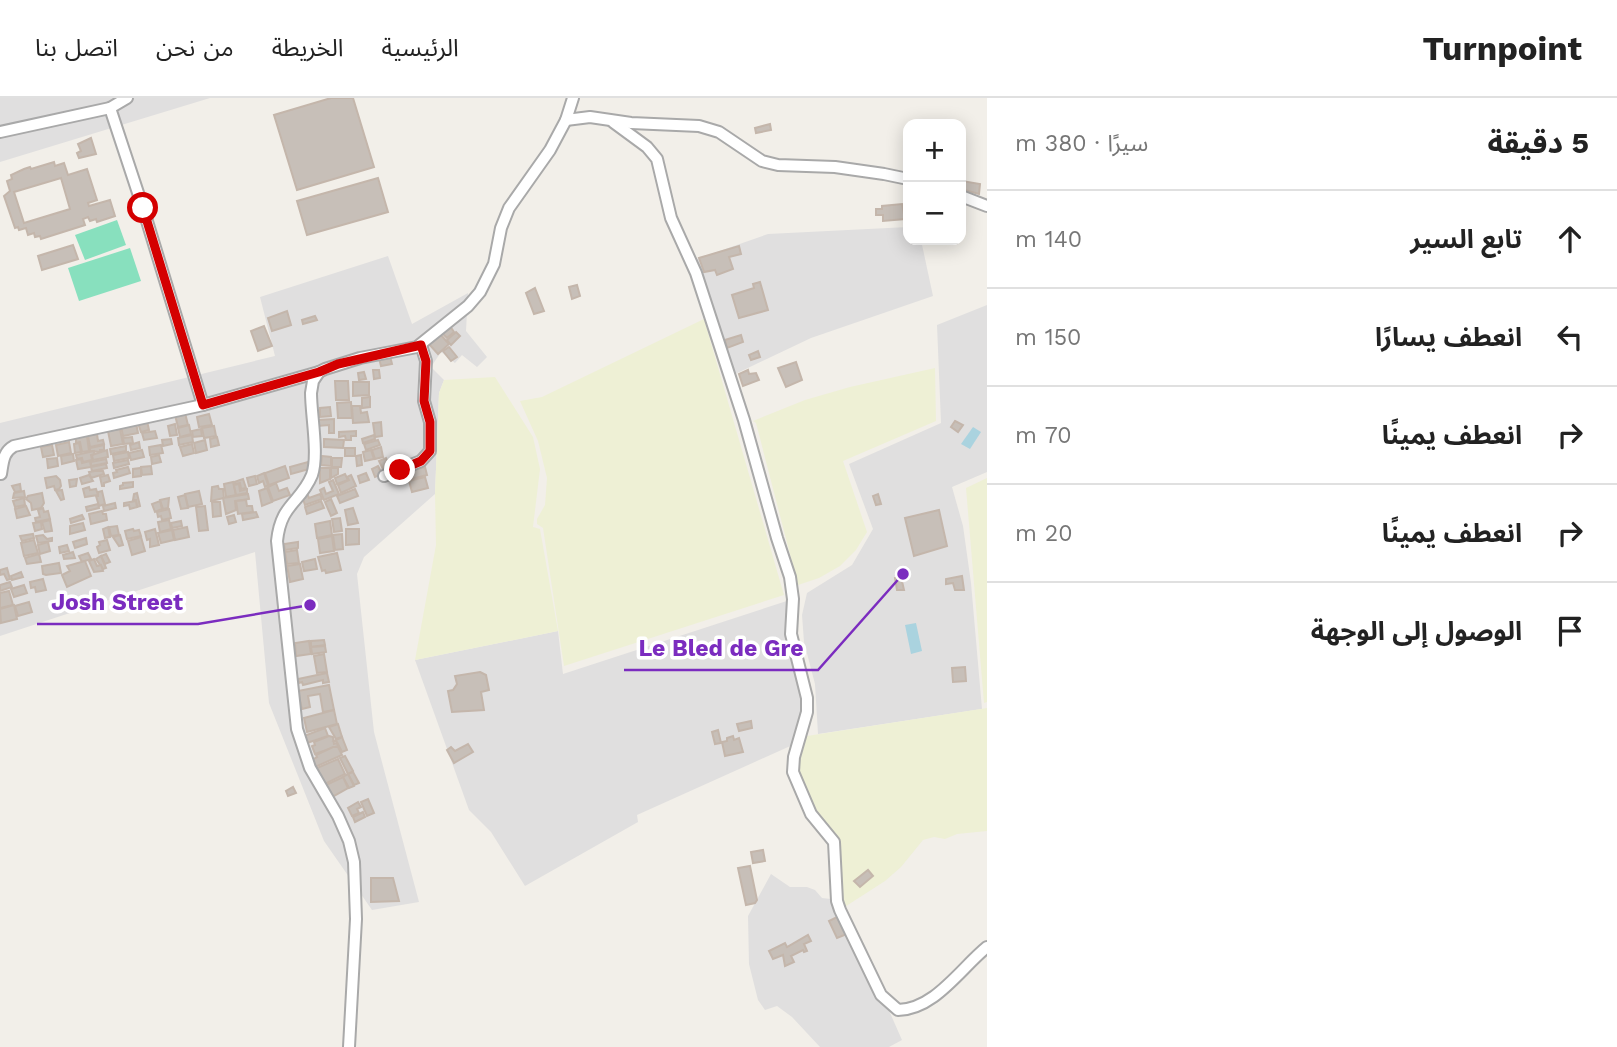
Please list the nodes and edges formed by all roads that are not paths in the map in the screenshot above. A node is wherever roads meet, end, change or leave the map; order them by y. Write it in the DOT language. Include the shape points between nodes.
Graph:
graph roads {
  1 [pos="127,98"];
  2 [pos="573,98"];
  3 [pos="110,108"];
  4 [pos="566,120"];
  5 [pos="613,122"];
  6 [pos="0,132"];
  7 [pos="903,179"];
  8 [pos="966,198"];
  9 [pos="987,206"];
  10 [pos="421,345"];
  11 [pos="319,372"];
  12 [pos="203,405"];
  13 [pos="1,474"];
  14 [pos="384,476"];
  15 [pos="987,947"];
  16 [pos="349,1047"];
  1 -- 3 [label="street"];
  2 -- 4 [label="street"];
  3 -- 6 [label="street"];
  3 -- 12 [label="street"];
  4 -- 5 [label="street" via="590,117"];
  4 -- 10 [label="street" via="509,208 494,264 480,292"];
  5 -- 7 [label="street" via="699,126 719,132 762,162"];
  5 -- 15 [label="street" via="657,159 671,218 696,273 790,577 791,634 807,705 793,772 811,814 834,842 840,910 880,995 898,1010 932,998"];
  8 -- 9 [label="street"];
  10 -- 11 [label="street"];
  10 -- 14 [label="street" via="426,361 424,401 430,451 421,461"];
  11 -- 12 [label="street"];
  11 -- 16 [label="street" via="310,393 313,470 280,520 276,541 297,729 310,768 349,841 354,862 357,888"];
  12 -- 13 [label="street" via="14,446 4,456"];
}
